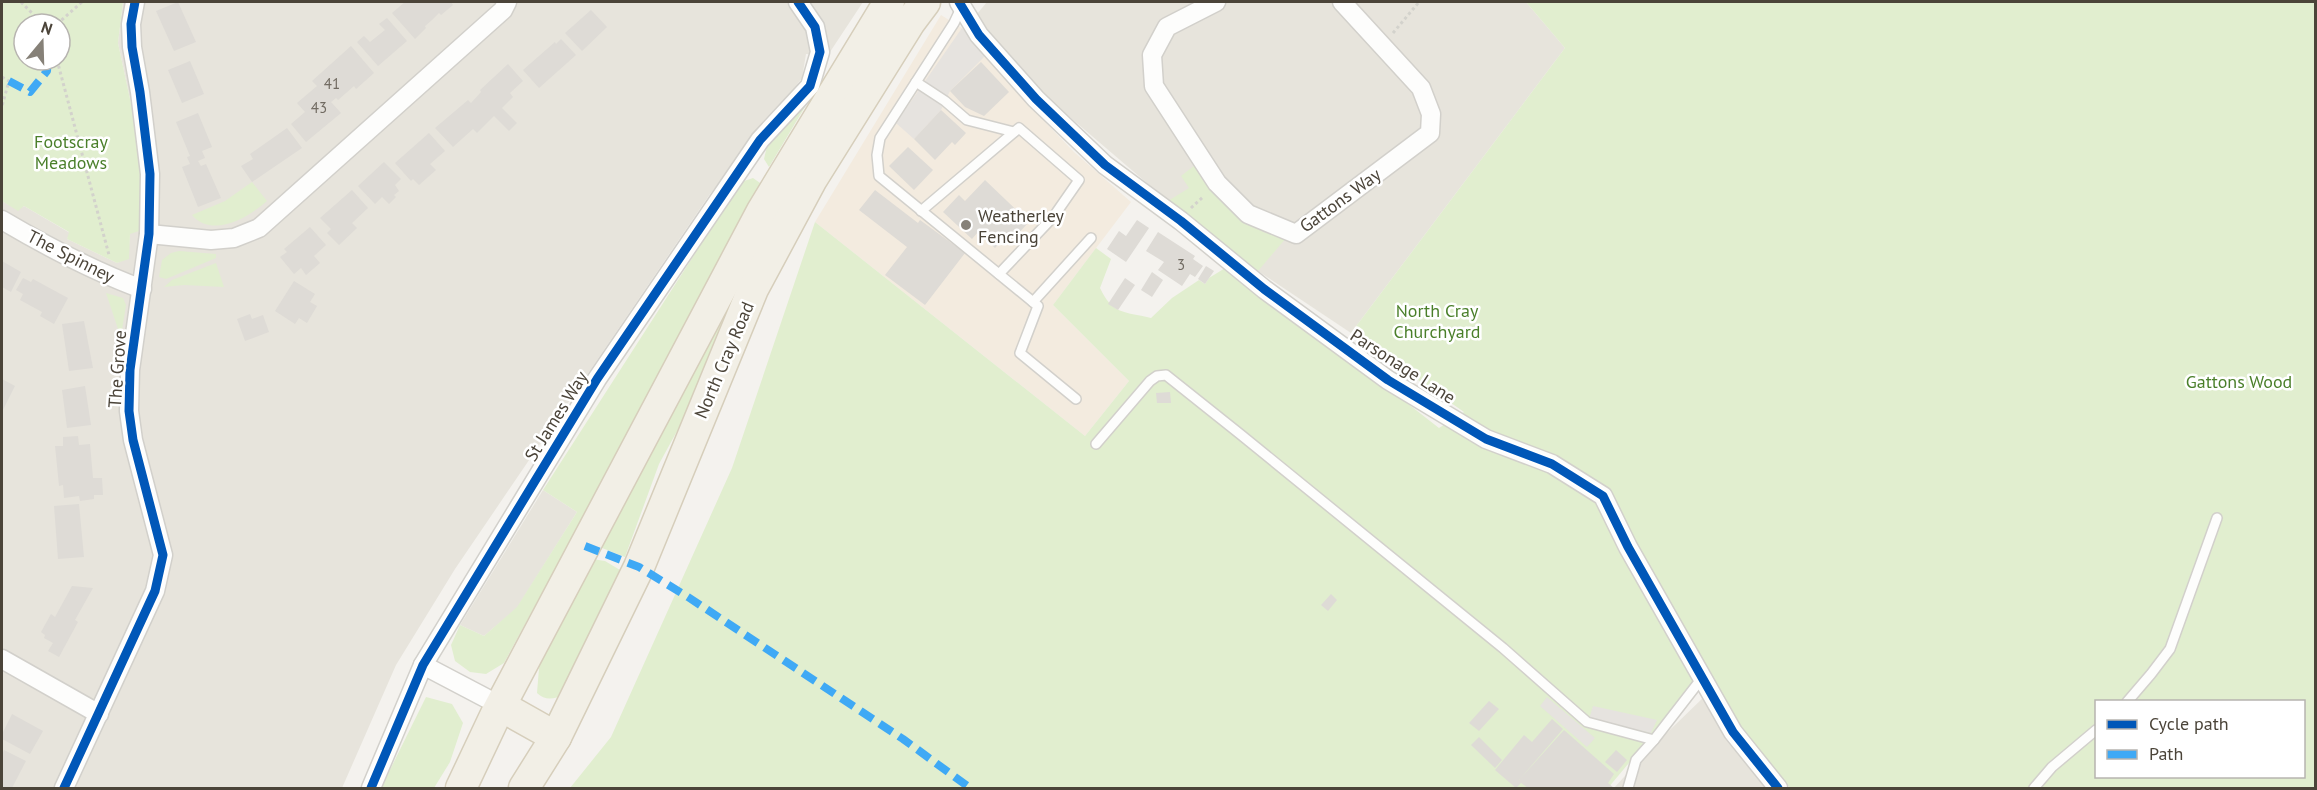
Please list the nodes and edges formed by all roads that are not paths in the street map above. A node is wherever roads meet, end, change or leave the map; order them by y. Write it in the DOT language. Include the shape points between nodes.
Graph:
graph roads {
  1 [pos="135,2"];
  2 [pos="507,2"];
  3 [pos="798,2"];
  4 [pos="889,2"];
  5 [pos="925,2"];
  6 [pos="1216,2"];
  7 [pos="1342,2"];
  8 [pos="961,3"];
  9 [pos="916,82"];
  10 [pos="1014,132"];
  11 [pos="921,211"];
  12 [pos="2,220"];
  13 [pos="149,234"];
  14 [pos="1091,238"];
  15 [pos="999,274"];
  16 [pos="142,289"];
  17 [pos="1032,302"];
  18 [pos="1076,399"];
  19 [pos="1096,444"];
  20 [pos="2217,518"];
  21 [pos="2,659"];
  22 [pos="423,665"];
  23 [pos="1702,678"];
  24 [pos="2129,700"];
  25 [pos="501,705"];
  26 [pos="99,714"];
  27 [pos="2095,732"];
  28 [pos="556,737"];
  29 [pos="1654,740"];
  30 [pos="64,789"];
  31 [pos="371,789"];
  32 [pos="460,789"];
  33 [pos="524,789"];
  34 [pos="1628,789"];
  35 [pos="1778,789"];
  36 [pos="2034,789"];
  1 -- 13 [label="street, The Grove" via="130,24 150,174"];
  2 -- 13 [label="street" via="503,10 259,228 234,238 211,240"];
  3 -- 22 [label="street, St James Way" via="815,27 820,52 810,86 760,140 597,379"];
  4 -- 25 [label="main road, North Cray Road" via="762,211"];
  5 -- 28 [label="main road, North Cray Road" via="812,179 753,290 639,567"];
  6 -- 7 [label="street, Gattons Way" via="1167,27 1152,55 1154,86 1217,183 1248,214 1296,234 1430,133 1431,114 1421,88"];
  8 -- 9 [label="lane"];
  8 -- 23 [label="street, Parsonage Lane" via="979,35 1036,99 1105,165 1264,289 1388,380 1486,439 1552,464 1603,496"];
  9 -- 10 [label="lane" via="967,120"];
  9 -- 11 [label="lane" via="880,138 877,156 879,176"];
  10 -- 11 [label="lane"];
  10 -- 15 [label="lane" via="1019,128 1079,180 1054,216"];
  11 -- 15 [label="lane"];
  12 -- 16 [label="street, The Spinney" via="116,280"];
  13 -- 16 [label="street, The Grove"];
  14 -- 17 [label="lane"];
  15 -- 17 [label="lane"];
  16 -- 26 [label="street, The Grove" via="130,370 129,411 163,555 155,591"];
  17 -- 18 [label="lane" via="1038,306 1020,353"];
  19 -- 29 [label="lane" via="1150,381 1166,375 1503,648 1587,722"];
  20 -- 24 [label="lane" via="2170,649"];
  21 -- 26 [label="street"];
  22 -- 25 [label="street"];
  22 -- 31 [label="street, St James Way"];
  23 -- 29 [label="lane"];
  23 -- 35 [label="street, Parsonage Lane" via="1733,732"];
  25 -- 28 [label="main road"];
  25 -- 32 [label="main road, North Cray Road"];
  26 -- 30 [label="street, The Grove"];
  27 -- 36 [label="lane" via="2052,767"];
  28 -- 33 [label="main road, North Cray Road"];
  29 -- 34 [label="lane" via="1636,760"];
}
